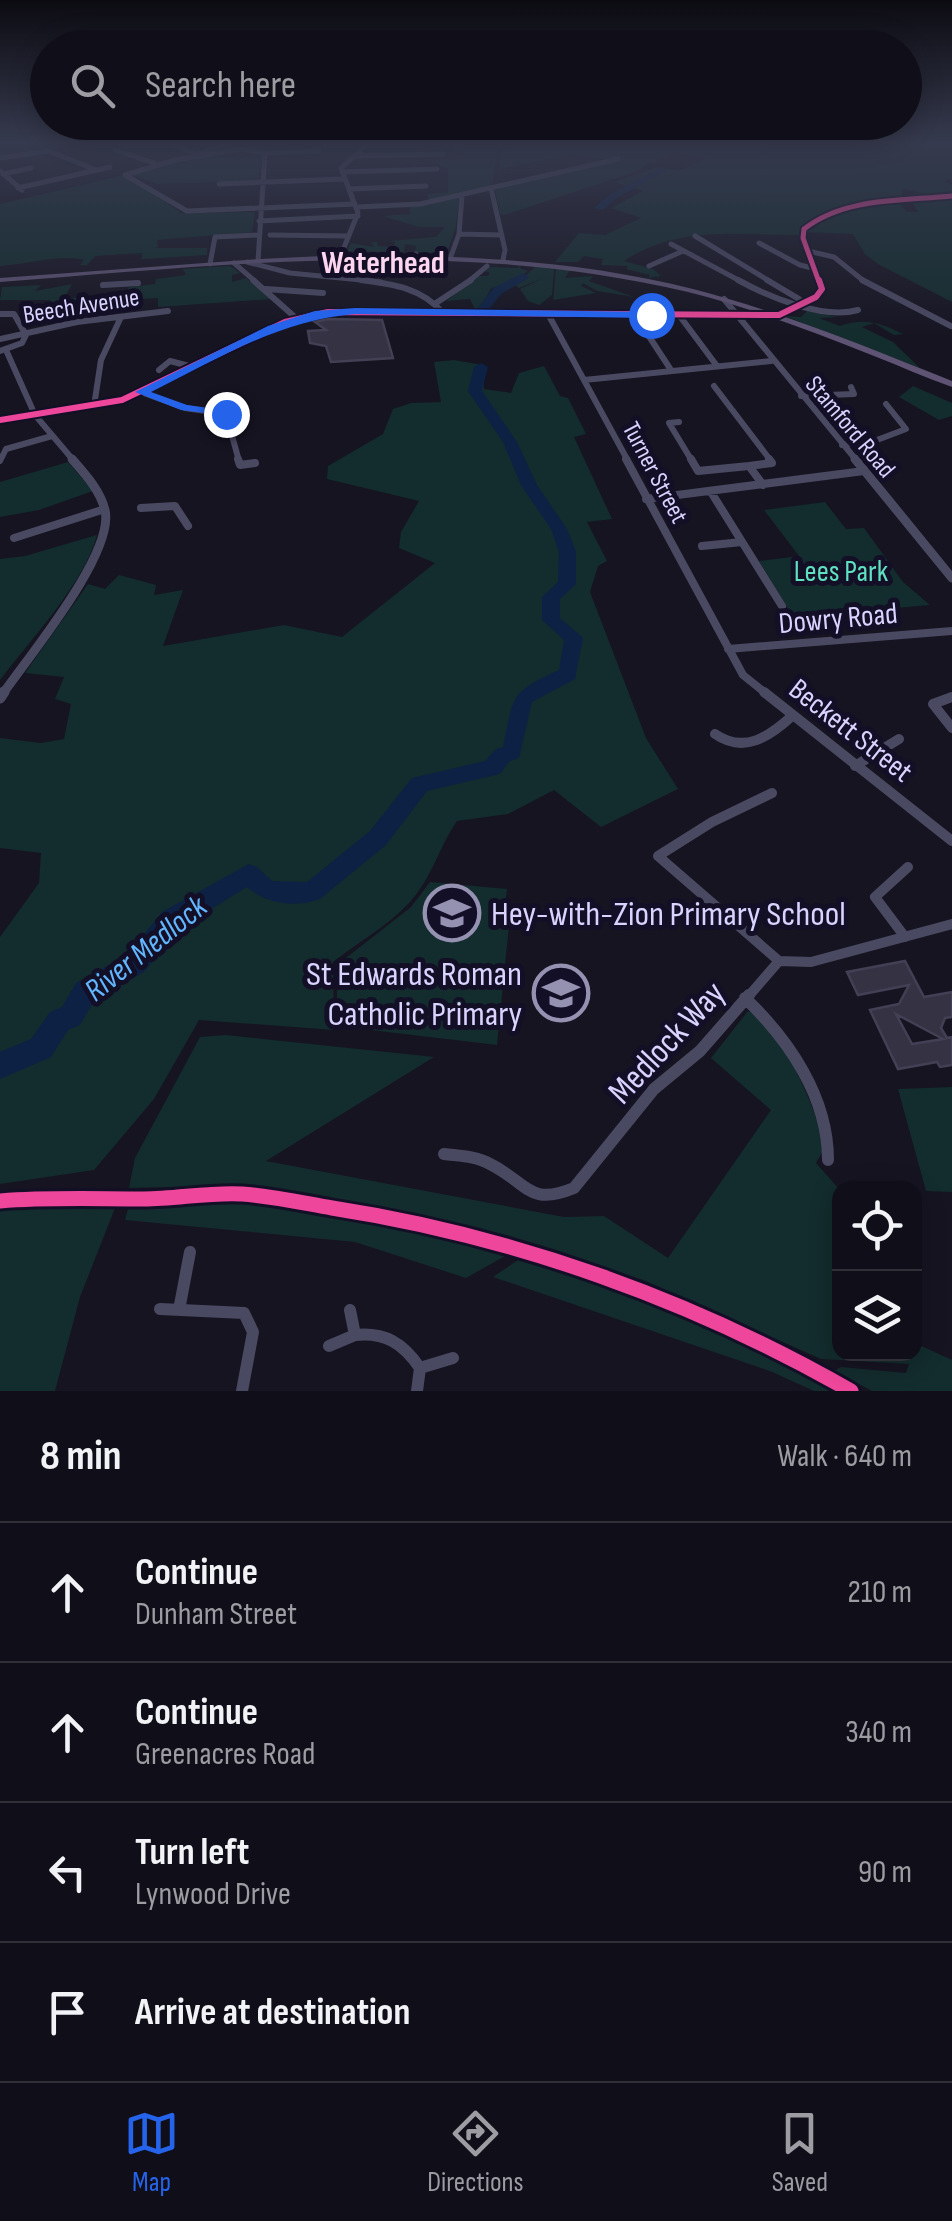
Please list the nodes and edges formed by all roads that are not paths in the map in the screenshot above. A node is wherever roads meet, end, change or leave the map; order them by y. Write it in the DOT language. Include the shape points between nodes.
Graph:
graph roads {
  1 [pos="177,208"];
  2 [pos="260,208"];
  3 [pos="356,208"];
  4 [pos="461,208"];
  5 [pos="496,208"];
  6 [pos="864,208"];
  7 [pos="220,210"];
  8 [pos="358,216"];
  9 [pos="259,221"];
  10 [pos="459,234"];
  11 [pos="258,235"];
  12 [pos="270,235"];
  13 [pos="502,235"];
  14 [pos="350,236"];
  15 [pos="695,236"];
  16 [pos="760,243"];
  17 [pos="672,244"];
  18 [pos="682,251"];
  19 [pos="808,252"];
  20 [pos="416,254"];
  21 [pos="341,255"];
  22 [pos="451,256"];
  23 [pos="503,260"];
  24 [pos="258,261"];
  25 [pos="234,262"];
  26 [pos="247,262"];
  27 [pos="210,264"];
  28 [pos="487,266"];
  29 [pos="649,266"];
  30 [pos="816,269"];
  31 [pos="105,272"];
  32 [pos="402,274"];
  33 [pos="0,280"];
  34 [pos="138,282"];
  35 [pos="266,289"];
  36 [pos="323,293"];
  37 [pos="724,299"];
  38 [pos="802,302"];
  39 [pos="436,303"];
  40 [pos="858,310"];
  41 [pos="168,311"];
  42 [pos="443,313"];
  43 [pos="0,314"];
  44 [pos="548,314"];
  45 [pos="635,315"];
  46 [pos="679,315"];
  47 [pos="734,316"];
  48 [pos="774,316"];
  49 [pos="121,317"];
  50 [pos="296,318"];
  51 [pos="952,326"];
  52 [pos="26,333"];
  53 [pos="0,339"];
  54 [pos="3,350"];
  55 [pos="771,361"];
  56 [pos="716,366"];
  57 [pos="193,367"];
  58 [pos="158,370"];
  59 [pos="672,370"];
  60 [pos="584,380"];
  61 [pos="952,384"];
  62 [pos="714,386"];
  63 [pos="851,387"];
  64 [pos="141,392"];
  65 [pos="801,396"];
  66 [pos="886,404"];
  67 [pos="94,406"];
  68 [pos="35,415"];
  69 [pos="0,420"];
  70 [pos="678,422"];
  71 [pos="52,436"];
  72 [pos="842,445"];
  73 [pos="0,460"];
  74 [pos="255,463"];
  75 [pos="748,466"];
  76 [pos="864,471"];
  77 [pos="763,485"];
  78 [pos="711,492"];
  79 [pos="646,499"];
  80 [pos="141,508"];
  81 [pos="106,509"];
  82 [pos="188,526"];
  83 [pos="14,538"];
  84 [pos="742,542"];
  85 [pos="702,546"];
  86 [pos="952,578"];
  87 [pos="782,606"];
  88 [pos="952,631"];
  89 [pos="728,649"];
  90 [pos="952,697"];
  91 [pos="0,698"];
  92 [pos="792,716"];
  93 [pos="952,728"];
  94 [pos="715,734"];
  95 [pos="900,739"];
  96 [pos="855,766"];
  97 [pos="772,793"];
  98 [pos="952,842"];
  99 [pos="908,867"];
  100 [pos="952,924"];
  101 [pos="905,937"];
  102 [pos="780,961"];
  103 [pos="744,998"];
  104 [pos="444,1154"];
  105 [pos="828,1160"];
  106 [pos="190,1252"];
  107 [pos="160,1309"];
  108 [pos="179,1310"];
  109 [pos="350,1310"];
  110 [pos="355,1335"];
  111 [pos="330,1346"];
  112 [pos="452,1358"];
  113 [pos="420,1368"];
  114 [pos="242,1391"];
  115 [pos="417,1391"];
  1 -- 7 [label="street"];
  2 -- 7 [label="street"];
  2 -- 9 [label="street"];
  3 -- 8 [label="street"];
  4 -- 10 [label="street"];
  5 -- 13 [label="street"];
  6 -- 19 [label="street" via="827,213 804,229"];
  8 -- 9 [label="street"];
  8 -- 14 [label="street"];
  9 -- 11 [label="street"];
  10 -- 13 [label="street"];
  10 -- 22 [label="street"];
  11 -- 24 [label="street"];
  11 -- 27 [label="street" via="216,237"];
  12 -- 14 [label="street"];
  13 -- 23 [label="street"];
  14 -- 21 [label="street"];
  15 -- 38 [label="street"];
  16 -- 30 [label="street"];
  17 -- 18 [label="street"];
  18 -- 29 [label="street"];
  18 -- 38 [label="street" via="742,285"];
  19 -- 30 [label="street"];
  19 -- 51 [label="street" via="834,257 868,285"];
  20 -- 21 [label="main road"];
  20 -- 22 [label="main road"];
  20 -- 32 [label="street"];
  21 -- 24 [label="main road"];
  22 -- 23 [label="main road"];
  23 -- 37 [label="main road"];
  24 -- 26 [label="main road"];
  25 -- 26 [label="main road"];
  25 -- 27 [label="main road"];
  25 -- 35 [label="street"];
  26 -- 39 [label="street" via="396,286"];
  27 -- 31 [label="main road"];
  28 -- 39 [label="street"];
  30 -- 38 [label="street" via="822,289"];
  31 -- 33 [label="main road"];
  31 -- 34 [label="street" via="103,287"];
  35 -- 36 [label="street"];
  35 -- 50 [label="street"];
  37 -- 47 [label="street, Stamford Road"];
  37 -- 48 [label="main road"];
  38 -- 40 [label="street" via="840,315"];
  38 -- 48 [label="street"];
  39 -- 42 [label="street"];
  41 -- 49 [label="street, Beech Avenue"];
  42 -- 44 [label="street"];
  42 -- 50 [label="street" via="337,311"];
  43 -- 52 [label="street" via="14,314"];
  44 -- 45 [label="street"];
  44 -- 60 [label="street, Turner Street"];
  45 -- 46 [label="street"];
  45 -- 59 [label="street"];
  46 -- 47 [label="street"];
  46 -- 56 [label="street"];
  47 -- 48 [label="street"];
  47 -- 55 [label="street, Stamford Road"];
  48 -- 61 [label="main road"];
  49 -- 52 [label="street, Beech Avenue"];
  49 -- 67 [label="street" via="101,360"];
  50 -- 57 [label="street"];
  52 -- 53 [label="street, Beech Avenue"];
  52 -- 54 [label="street"];
  54 -- 68 [label="street"];
  55 -- 56 [label="street"];
  55 -- 65 [label="street, Stamford Road"];
  56 -- 59 [label="street"];
  57 -- 58 [label="street" via="170,361"];
  57 -- 64 [label="street"];
  59 -- 60 [label="street"];
  60 -- 79 [label="street, Turner Street"];
  62 -- 75 [label="street" via="772,463"];
  63 -- 65 [label="street" via="854,394"];
  64 -- 67 [label="street"];
  64 -- 74 [label="street" via="226,414 240,465"];
  65 -- 72 [label="street, Stamford Road"];
  66 -- 72 [label="street" via="906,429"];
  67 -- 68 [label="street"];
  68 -- 69 [label="street"];
  68 -- 71 [label="street"];
  70 -- 75 [label="street" via="669,423 698,471"];
  71 -- 73 [label="street" via="6,449"];
  71 -- 81 [label="street"];
  72 -- 76 [label="street, Stamford Road"];
  75 -- 77 [label="street"];
  76 -- 77 [label="street"];
  76 -- 86 [label="street, Stamford Road"];
  77 -- 78 [label="street"];
  78 -- 79 [label="street"];
  78 -- 84 [label="street"];
  79 -- 89 [label="street, Turner Street"];
  80 -- 82 [label="street" via="175,506"];
  81 -- 83 [label="street"];
  81 -- 91 [label="street" via="97,558"];
  84 -- 85 [label="street"];
  84 -- 87 [label="street"];
  88 -- 89 [label="street, Dowry Road"];
  89 -- 92 [label="street, Beckett Street" via="742,675"];
  90 -- 93 [label="street" via="933,704"];
  92 -- 94 [label="street" via="746,744"];
  92 -- 96 [label="street, Beckett Street"];
  95 -- 96 [label="street"];
  96 -- 98 [label="street, Beckett Street"];
  97 -- 102 [label="street" via="658,856"];
  99 -- 101 [label="street" via="875,897"];
  100 -- 101 [label="street"];
  101 -- 102 [label="street" via="811,962"];
  102 -- 103 [label="street, Medlock Way"];
  103 -- 104 [label="street, Medlock Way" via="700,1051 654,1089 574,1188 546,1198 531,1195 489,1162"];
  103 -- 105 [label="street" via="796,1058 828,1131"];
  106 -- 108 [label="street"];
  107 -- 108 [label="street"];
  108 -- 114 [label="street" via="236,1311 251,1322"];
  109 -- 110 [label="street"];
  110 -- 111 [label="street"];
  110 -- 113 [label="street" via="388,1336"];
  112 -- 113 [label="street"];
  113 -- 115 [label="street"];
}
